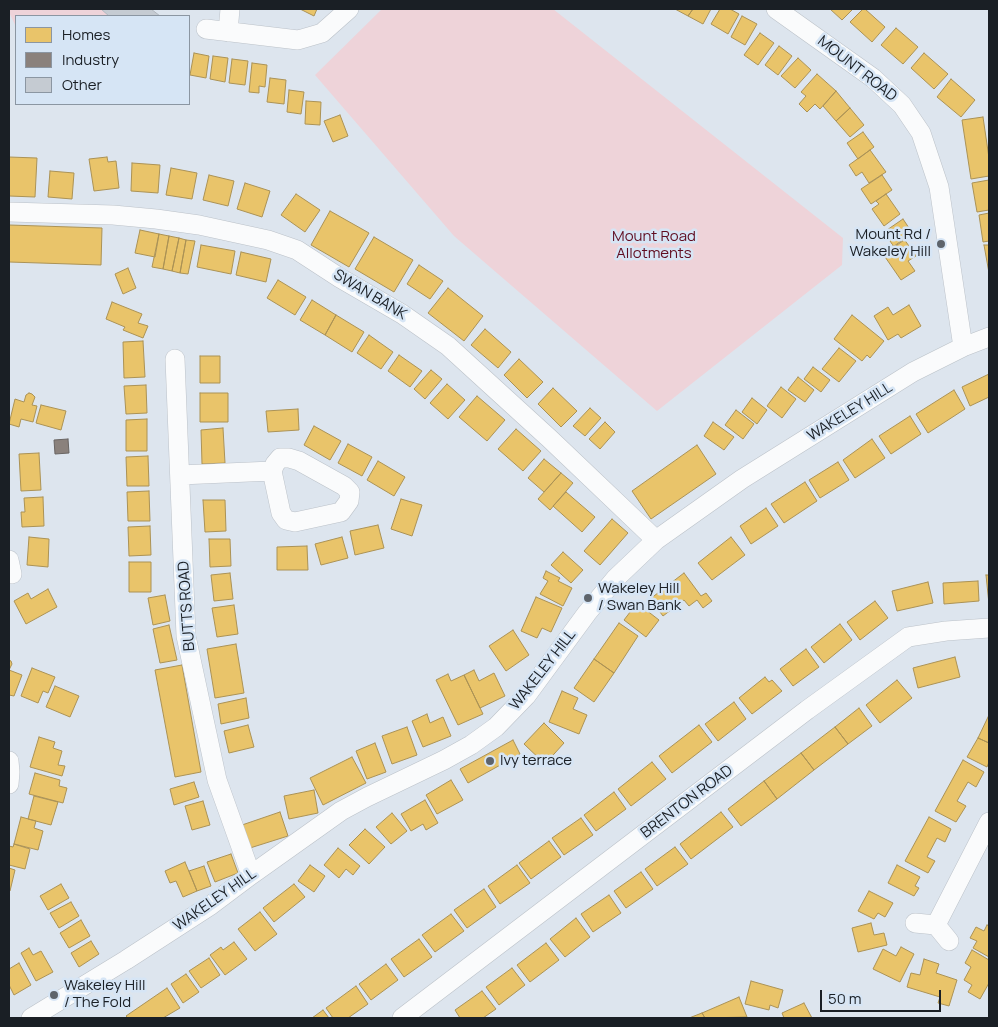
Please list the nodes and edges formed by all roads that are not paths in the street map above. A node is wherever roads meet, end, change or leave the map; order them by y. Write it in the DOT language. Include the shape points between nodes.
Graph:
graph roads {
  1 [pos="230,9"];
  2 [pos="349,9"];
  3 [pos="776,9"];
  4 [pos="206,29"];
  5 [pos="228,32"];
  6 [pos="9,212"];
  7 [pos="989,337"];
  8 [pos="963,347"];
  9 [pos="175,359"];
  10 [pos="272,471"];
  11 [pos="180,475"];
  12 [pos="656,540"];
  13 [pos="989,628"];
  14 [pos="9,761"];
  15 [pos="9,784"];
  16 [pos="989,822"];
  17 [pos="251,875"];
  18 [pos="915,924"];
  19 [pos="936,925"];
  20 [pos="949,941"];
  21 [pos="31,1018"];
  22 [pos="402,1018"];
  1 -- 5 [label="street"];
  2 -- 5 [label="street" via="322,33 298,40"];
  3 -- 8 [label="street, MOUNT ROAD" via="873,78 902,105 922,133 939,187"];
  4 -- 5 [label="street"];
  6 -- 12 [label="street, SWAN BANK" via="156,219 268,240 298,250 448,346"];
  7 -- 8 [label="street, WAKELEY HILL"];
  8 -- 12 [label="street, WAKELEY HILL" via="864,402 742,479"];
  9 -- 11 [label="street, BUTTS ROAD"];
  10 -- 11 [label="street"];
  11 -- 17 [label="street, BUTTS ROAD" via="186,636 217,780"];
  12 -- 17 [label="street, WAKELEY HILL" via="615,579 526,696 496,727 444,760 341,811"];
  13 -- 22 [label="street, BRENTON ROAD" via="946,630 908,637"];
  14 -- 15 [label="street"];
  16 -- 19 [label="street"];
  17 -- 21 [label="street, WAKELEY HILL" via="203,910"];
  18 -- 19 [label="street"];
  19 -- 20 [label="street"];
}
